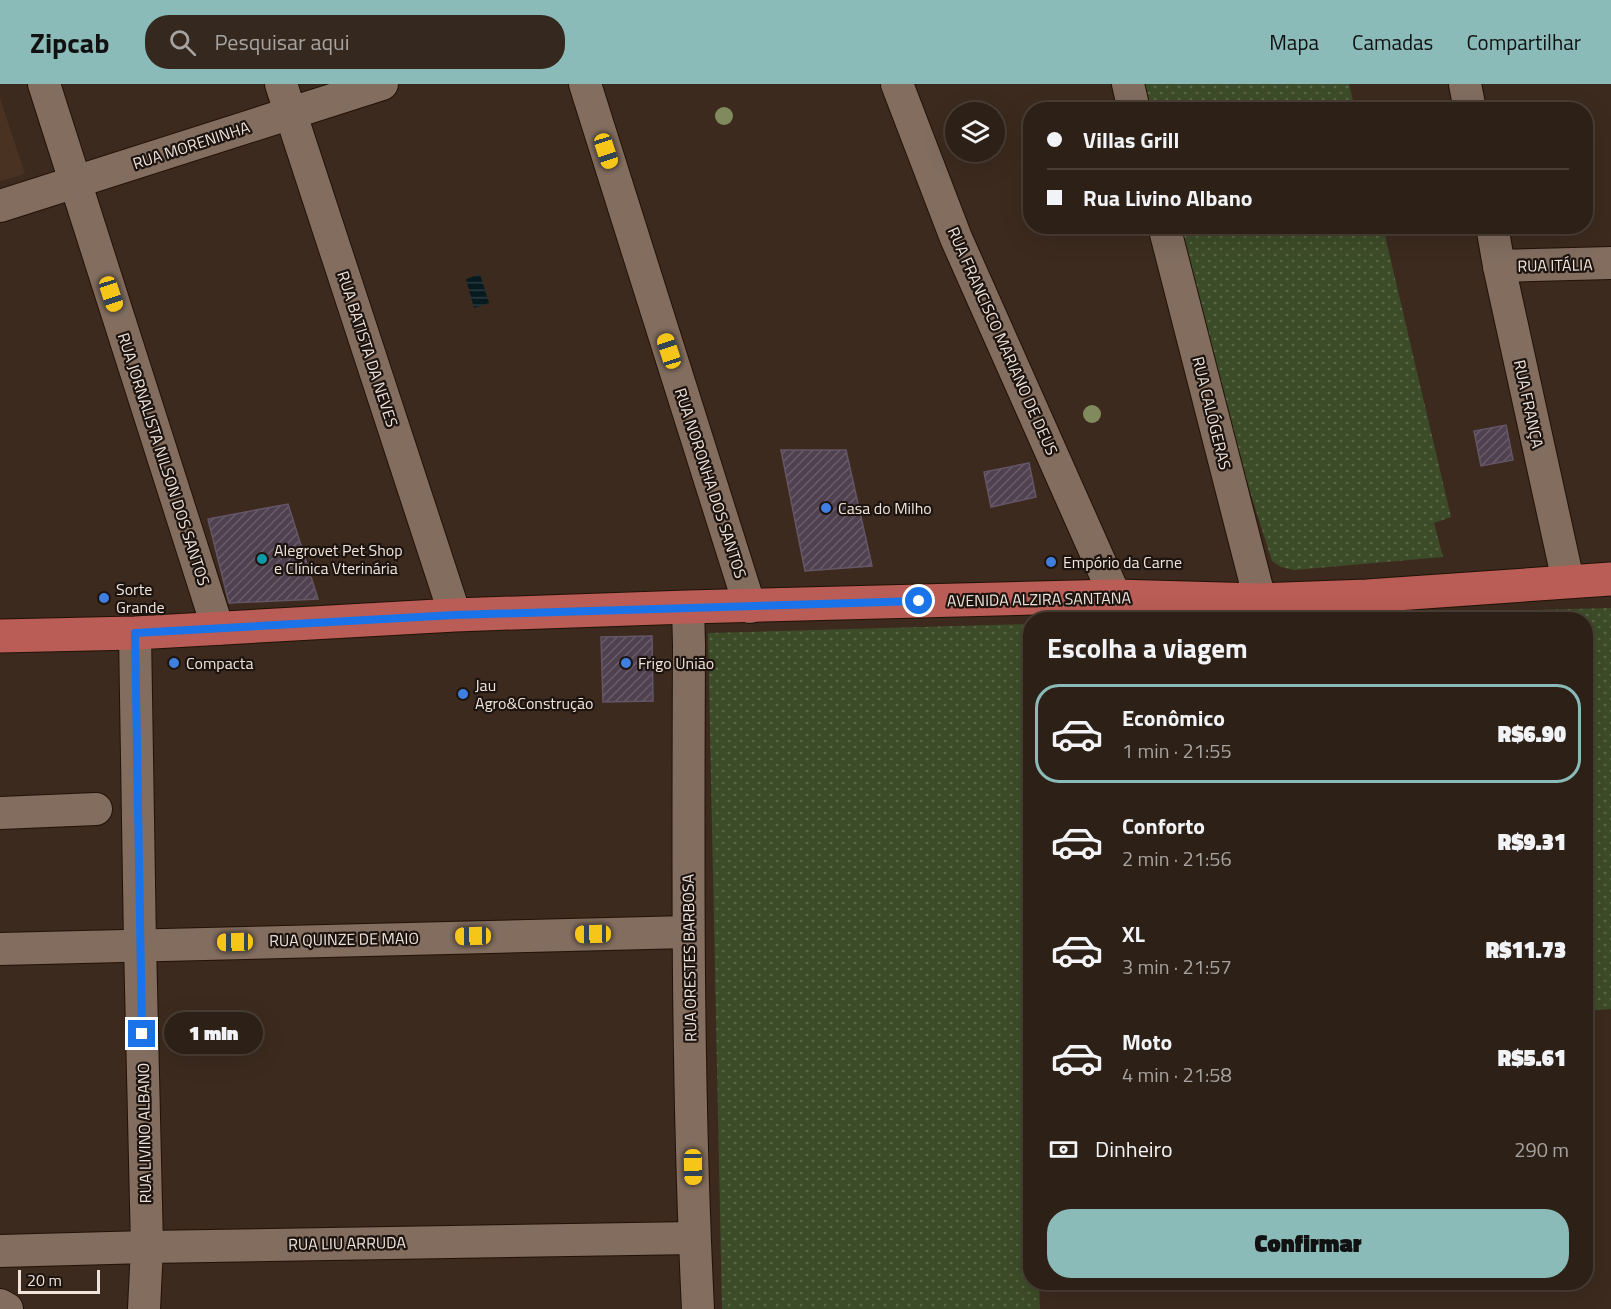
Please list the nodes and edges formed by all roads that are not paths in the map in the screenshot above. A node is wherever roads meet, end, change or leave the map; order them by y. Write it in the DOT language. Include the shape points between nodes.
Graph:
graph roads {
  1 [pos="44,84"];
  2 [pos="382,84"];
  3 [pos="585,84"];
  4 [pos="897,84"];
  5 [pos="1128,84"];
  6 [pos="1465,84"];
  7 [pos="285,99"];
  8 [pos="1132,102"];
  9 [pos="1468,102"];
  10 [pos="75,182"];
  11 [pos="0,206"];
  12 [pos="1166,234"];
  13 [pos="1493,234"];
  14 [pos="1611,263"];
  15 [pos="1499,266"];
  16 [pos="1611,579"];
  17 [pos="1568,581"];
  18 [pos="1115,596"];
  19 [pos="1260,600"];
  20 [pos="750,607"];
  21 [pos="688,608"];
  22 [pos="455,615"];
  23 [pos="218,629"];
  24 [pos="135,633"];
  25 [pos="0,636"];
  26 [pos="96,809"];
  27 [pos="0,813"];
  28 [pos="688,932"];
  29 [pos="140,944"];
  30 [pos="0,949"];
  31 [pos="694,1238"];
  32 [pos="147,1247"];
  33 [pos="0,1251"];
  34 [pos="0,1305"];
  35 [pos="7,1309"];
  36 [pos="144,1309"];
  37 [pos="698,1309"];
  1 -- 10 [label="street, RUA JORNALISTA NILSON DOS SANTOS"];
  2 -- 7 [label="street, RUA MORENINHA"];
  3 -- 20 [label="street, RUA NORONHA DOS SANTOS"];
  4 -- 18 [label="street, RUA FRANCISCO MARIANO DE DEUS" via="956,238"];
  5 -- 8 [label="street"];
  6 -- 9 [label="street"];
  7 -- 10 [label="street, RUA MORENINHA"];
  7 -- 22 [label="street, RUA BATISTA DA NEVES"];
  10 -- 11 [label="street, RUA MORENINHA"];
  10 -- 23 [label="street, RUA JORNALISTA NILSON DOS SANTOS"];
  12 -- 19 [label="street, RUA CALÓGERAS"];
  13 -- 15 [label="street, RUA FRANÇA"];
  14 -- 15 [label="street, RUA ITÁLIA"];
  15 -- 17 [label="street, RUA FRANÇA"];
  16 -- 17 [label="main road, AVENIDA ALZIRA SANTANA"];
  17 -- 19 [label="main road, AVENIDA ALZIRA SANTANA"];
  18 -- 19 [label="main road, AVENIDA ALZIRA SANTANA"];
  18 -- 20 [label="main road, AVENIDA ALZIRA SANTANA"];
  20 -- 21 [label="main road, AVENIDA ALZIRA SANTANA"];
  21 -- 22 [label="main road, AVENIDA ALZIRA SANTANA"];
  21 -- 28 [label="street, RUA ORESTES BARBOSA"];
  22 -- 23 [label="main road, AVENIDA ALZIRA SANTANA"];
  23 -- 24 [label="main road, AVENIDA ALZIRA SANTANA"];
  24 -- 25 [label="main road, AVENIDA ALZIRA SANTANA"];
  24 -- 29 [label="street, RUA LIVINO ALBANO"];
  26 -- 27 [label="street"];
  28 -- 29 [label="street, RUA QUINZE DE MAIO"];
  28 -- 31 [label="street, RUA ORESTES BARBOSA"];
  29 -- 30 [label="street, RUA QUINZE DE MAIO"];
  29 -- 32 [label="street, RUA LIVINO ALBANO"];
  31 -- 32 [label="street, RUA LIU ARRUDA"];
  31 -- 37 [label="street, RUA ORESTES BARBOSA"];
  32 -- 33 [label="street, RUA LIU ARRUDA"];
  32 -- 36 [label="street, RUA LIVINO ALBANO"];
  34 -- 35 [label="street"];
}
